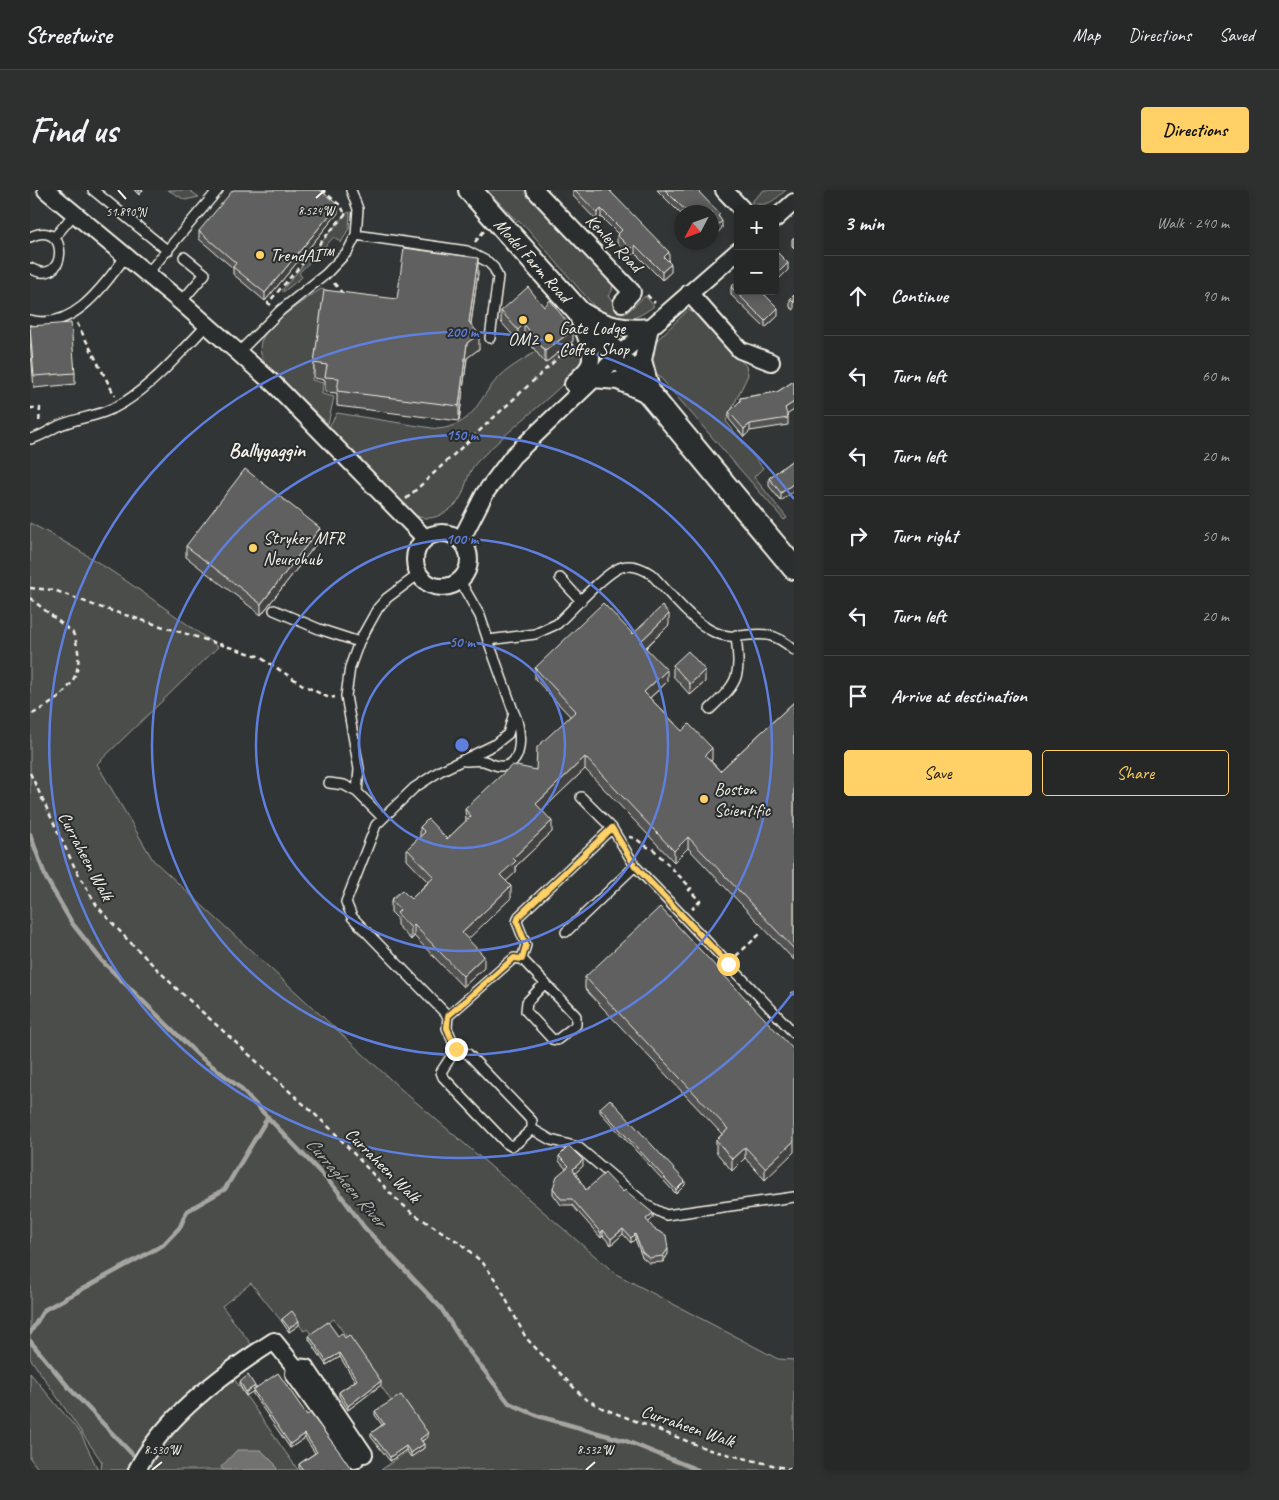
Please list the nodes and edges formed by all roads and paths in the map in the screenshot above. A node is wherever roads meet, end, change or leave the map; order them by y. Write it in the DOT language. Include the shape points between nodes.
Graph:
graph roads {
  1 [pos="46,190"];
  2 [pos="93,190"];
  3 [pos="218,190"];
  4 [pos="322,190"];
  5 [pos="351,190"];
  6 [pos="470,190"];
  7 [pos="535,190"];
  8 [pos="724,190"];
  9 [pos="794,202"];
  10 [pos="738,205"];
  11 [pos="358,209"];
  12 [pos="344,212"];
  13 [pos="74,214"];
  14 [pos="779,215"];
  15 [pos="496,218"];
  16 [pos="356,235"];
  17 [pos="30,237"];
  18 [pos="54,238"];
  19 [pos="168,251"];
  20 [pos="467,251"];
  21 [pos="734,254"];
  22 [pos="126,256"];
  23 [pos="184,257"];
  24 [pos="30,268"];
  25 [pos="147,274"];
  26 [pos="326,274"];
  27 [pos="689,293"];
  28 [pos="347,299"];
  29 [pos="181,302"];
  30 [pos="622,303"];
  31 [pos="573,306"];
  32 [pos="279,312"];
  33 [pos="72,313"];
  34 [pos="30,320"];
  35 [pos="207,325"];
  36 [pos="650,327"];
  37 [pos="490,338"];
  38 [pos="575,342"];
  39 [pos="239,352"];
  40 [pos="618,356"];
  41 [pos="771,362"];
  42 [pos="594,379"];
  43 [pos="654,397"];
  44 [pos="119,405"];
  45 [pos="30,408"];
  46 [pos="548,422"];
  47 [pos="34,438"];
  48 [pos="395,509"];
  49 [pos="425,538"];
  50 [pos="461,540"];
  51 [pos="794,568"];
  52 [pos="419,574"];
  53 [pos="560,578"];
  54 [pos="460,581"];
  55 [pos="30,588"];
  56 [pos="30,598"];
  57 [pos="582,601"];
  58 [pos="274,610"];
  59 [pos="736,634"];
  60 [pos="488,640"];
  61 [pos="359,642"];
  62 [pos="794,650"];
  63 [pos="338,697"];
  64 [pos="710,709"];
  65 [pos="514,713"];
  66 [pos="30,715"];
  67 [pos="460,762"];
  68 [pos="30,773"];
  69 [pos="329,783"];
  70 [pos="357,792"];
  71 [pos="581,797"];
  72 [pos="383,818"];
  73 [pos="614,832"];
  74 [pos="635,866"];
  75 [pos="683,917"];
  76 [pos="566,932"];
  77 [pos="761,933"];
  78 [pos="522,959"];
  79 [pos="728,964"];
  80 [pos="545,983"];
  81 [pos="448,1016"];
  82 [pos="794,1033"];
  83 [pos="456,1049"];
  84 [pos="532,1128"];
  85 [pos="794,1197"];
  86 [pos="360,1457"];
  87 [pos="137,1470"];
  88 [pos="794,1470"];
  1 -- 13 [label="street"];
  2 -- 19 [label="lane"];
  3 -- 19 [label="lane"];
  4 -- 12 [label="path"];
  5 -- 11 [label="lane"];
  6 -- 15 [label="main road, Model Farm Road"];
  7 -- 30 [label="street, Kenley Road" via="632,292"];
  8 -- 10 [label="street"];
  9 -- 14 [label="street"];
  11 -- 12 [label="path"];
  11 -- 16 [label="lane"];
  12 -- 32 [label="path" via="268,303"];
  13 -- 18 [label="lane"];
  13 -- 22 [label="street"];
  15 -- 20 [label="path"];
  15 -- 31 [label="main road, Model Farm Road"];
  16 -- 20 [label="lane"];
  16 -- 26 [label="lane" via="348,251"];
  17 -- 18 [label="lane" via="42,233"];
  18 -- 24 [label="lane" via="60,247 57,264 42,272"];
  19 -- 25 [label="lane"];
  20 -- 37 [label="lane" via="488,262 498,277"];
  21 -- 27 [label="street"];
  22 -- 25 [label="street"];
  22 -- 33 [label="lane" via="96,294"];
  23 -- 29 [label="lane" via="205,274"];
  25 -- 29 [label="street"];
  26 -- 28 [label="path"];
  26 -- 32 [label="lane"];
  27 -- 36 [label="street"];
  27 -- 41 [label="street" via="740,350"];
  29 -- 35 [label="street"];
  31 -- 36 [label="street" via="599,321 618,327"];
  31 -- 40 [label="main road, Model Farm Road"];
  31 -- 46 [label="street" via="591,361 589,367 549,408"];
  32 -- 39 [label="lane"];
  33 -- 34 [label="lane" via="54,320"];
  33 -- 44 [label="path"];
  35 -- 39 [label="street"];
  35 -- 44 [label="lane" via="158,376"];
  36 -- 40 [label="street"];
  36 -- 43 [label="street, Model Farm Road" via="643,360"];
  38 -- 48 [label="path"];
  39 -- 48 [label="street"];
  40 -- 42 [label="street"];
  40 -- 43 [label="main road, Model Farm Road"];
  42 -- 43 [label="street" via="618,381"];
  42 -- 46 [label="street"];
  43 -- 51 [label="main road, Model Farm Road"];
  44 -- 47 [label="lane" via="58,426"];
  45 -- 47 [label="path" via="40,408"];
  46 -- 50 [label="street" via="498,474"];
  48 -- 49 [label="street"];
  49 -- 50 [label="street" via="447,532"];
  49 -- 52 [label="street" via="415,552"];
  50 -- 54 [label="street" via="470,556"];
  52 -- 54 [label="street" via="435,586"];
  52 -- 61 [label="lane" via="387,598 370,619"];
  53 -- 57 [label="lane"];
  54 -- 60 [label="lane" via="480,616"];
  55 -- 63 [label="path" via="54,590 258,656 303,685 329,698"];
  56 -- 66 [label="path" via="73,633 78,664 76,676 66,692"];
  57 -- 59 [label="lane" via="615,570 631,566 641,568 703,625 715,632"];
  57 -- 60 [label="lane" via="547,630"];
  58 -- 61 [label="lane" via="319,630"];
  59 -- 62 [label="lane" via="777,636"];
  59 -- 64 [label="lane" via="737,679"];
  60 -- 65 [label="lane"];
  61 -- 70 [label="lane" via="350,667 346,696 359,769"];
  65 -- 67 [label="lane" via="508,734"];
  65 -- 67 [label="lane" via="520,736 514,761 501,767 484,761"];
  67 -- 72 [label="lane" via="414,788"];
  68 -- 88 [label="path, Curraheen Walk" via="74,868 97,906 119,931 177,989 332,1130 393,1196 483,1262 526,1338 584,1398 710,1450"];
  69 -- 70 [label="lane" via="344,785"];
  70 -- 72 [label="lane"];
  71 -- 73 [label="lane"];
  72 -- 81 [label="lane" via="376,825 347,896 347,909"];
  73 -- 74 [label="lane"];
  73 -- 75 [label="path" via="633,837 652,849 691,888 689,890 700,901"];
  73 -- 78 [label="lane" via="519,916 517,922 526,945"];
  74 -- 75 [label="lane"];
  74 -- 76 [label="lane"];
  75 -- 79 [label="lane"];
  77 -- 79 [label="path"];
  78 -- 80 [label="lane"];
  78 -- 81 [label="lane" via="514,958"];
  79 -- 82 [label="lane"];
  80 -- 80 [label="lane" via="527,1002 526,1011 552,1039 558,1040 576,1025 577,1020"];
  81 -- 83 [label="lane" via="447,1028"];
  83 -- 84 [label="lane" via="468,1054 532,1121"];
  83 -- 84 [label="lane" via="442,1068 443,1077 506,1143 511,1146 517,1143"];
  84 -- 85 [label="lane" via="551,1140 578,1147 648,1206 666,1215"];
  86 -- 87 [label="street" via="294,1374 295,1367 274,1340 169,1423 147,1449"];
}
